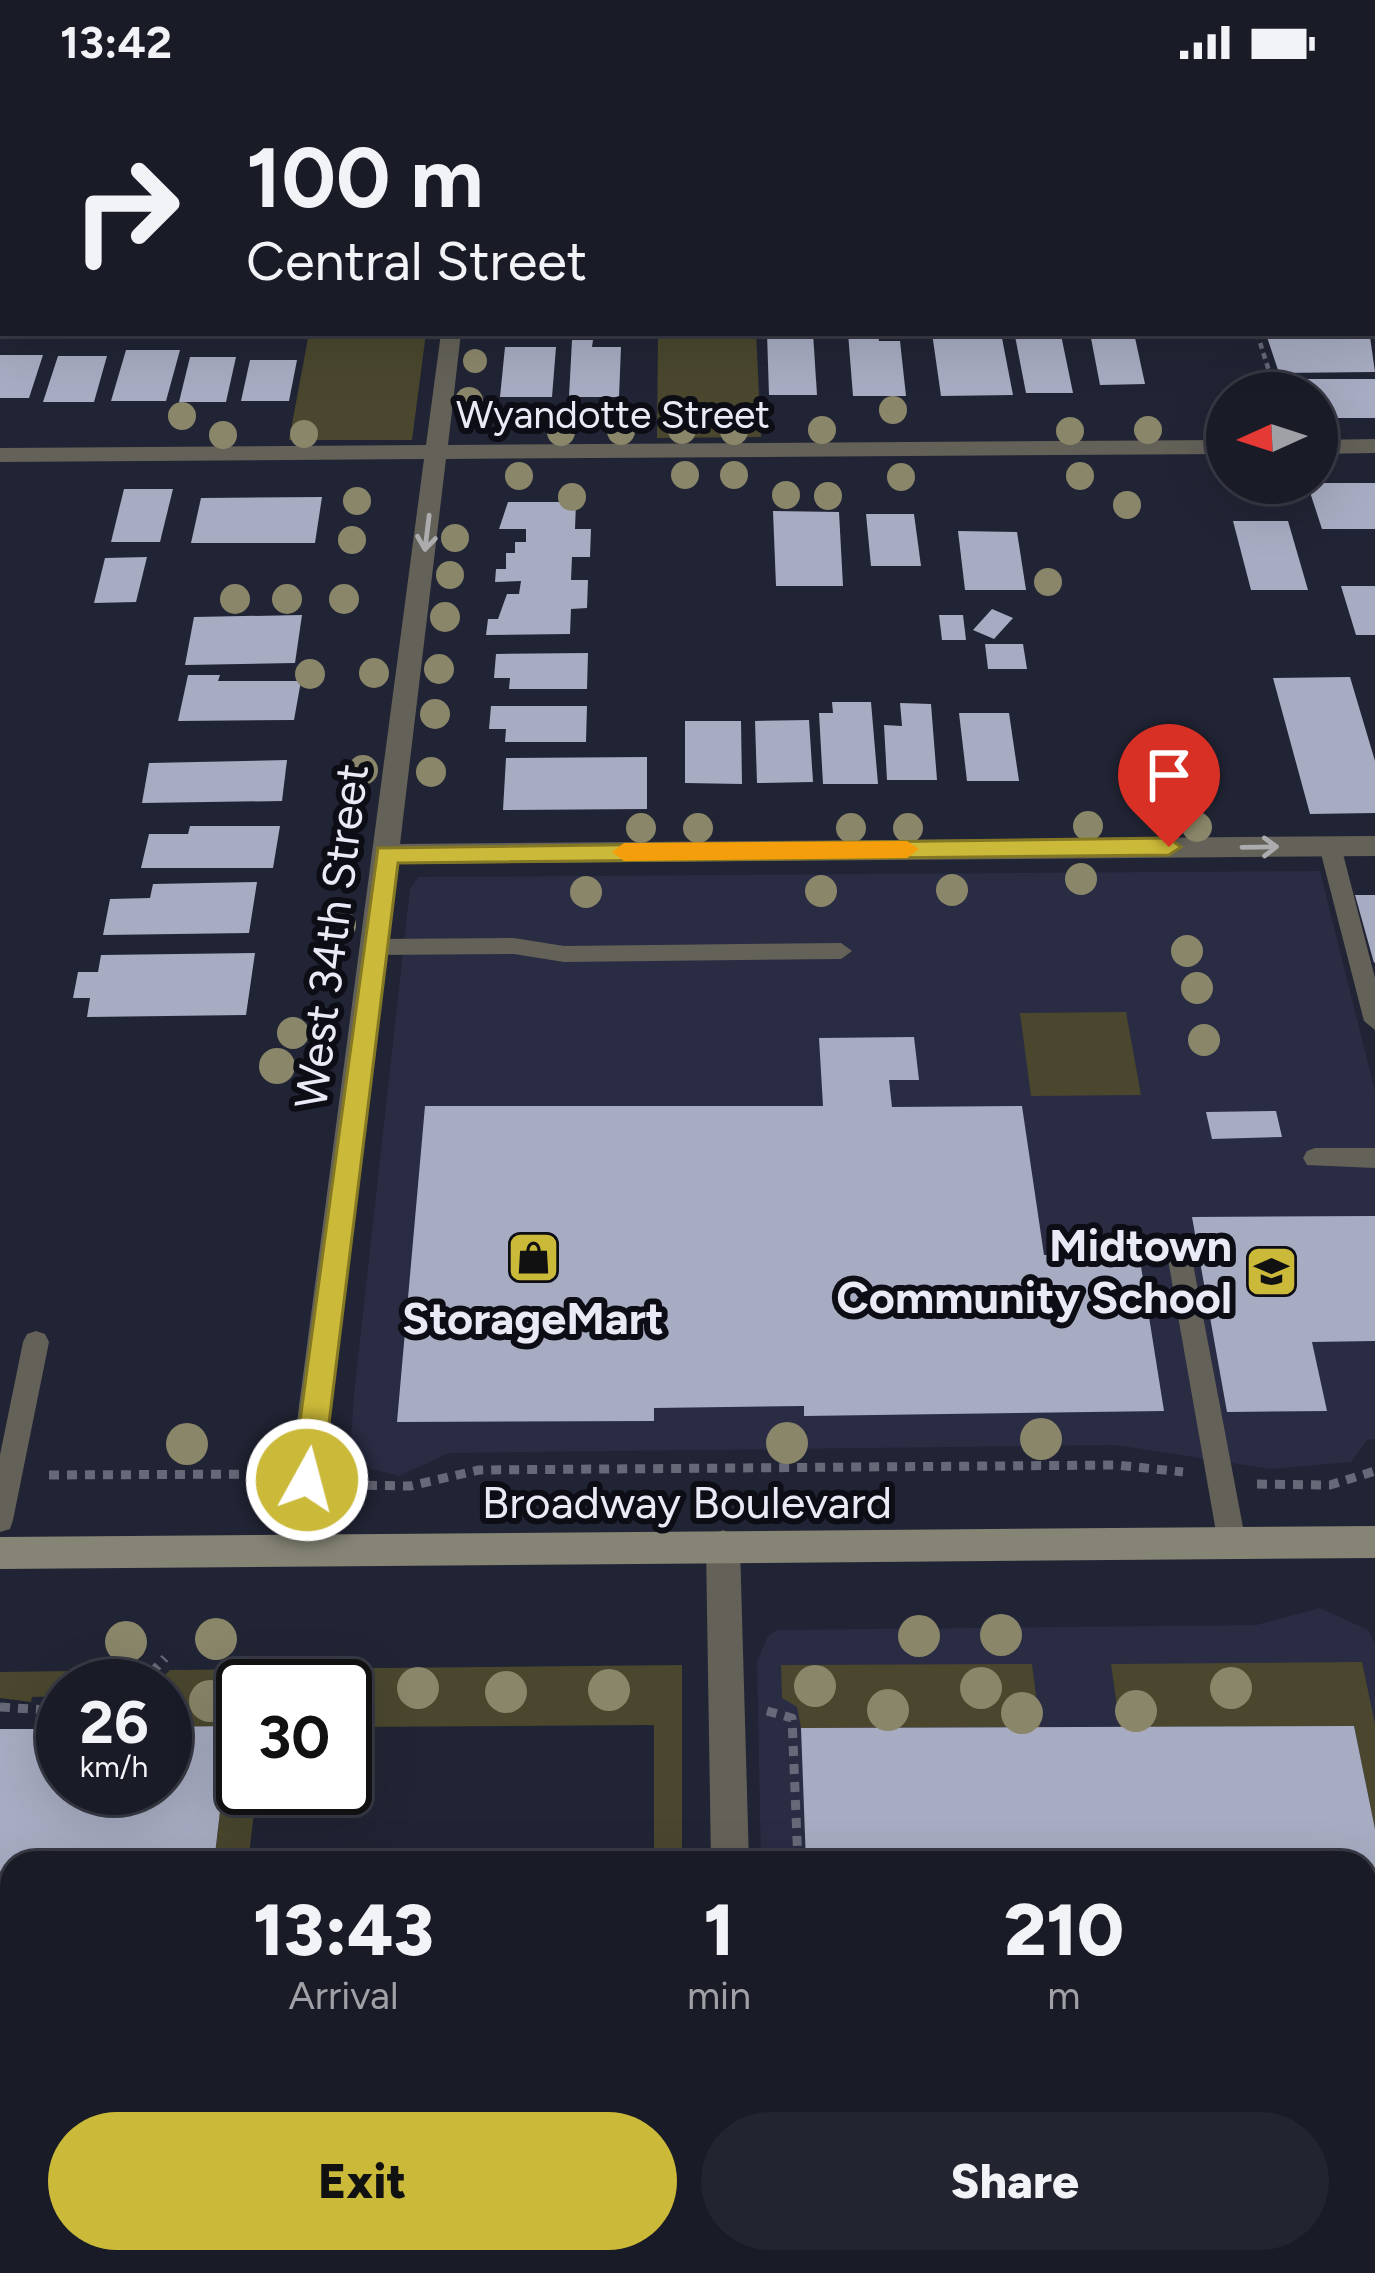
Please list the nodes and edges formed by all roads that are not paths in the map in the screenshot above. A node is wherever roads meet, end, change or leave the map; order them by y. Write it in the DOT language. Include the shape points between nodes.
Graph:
graph roads {
  1 [pos="451,336"];
  2 [pos="1375,446"];
  3 [pos="1206,447"];
  4 [pos="1338,447"];
  5 [pos="437,452"];
  6 [pos="0,455"];
  7 [pos="1330,846"];
  8 [pos="1375,846"];
  9 [pos="387,854"];
  10 [pos="375,946"];
  11 [pos="841,951"];
  12 [pos="1375,1021"];
  13 [pos="1315,1158"];
  14 [pos="1375,1158"];
  15 [pos="1178,1248"];
  16 [pos="37,1342"];
  17 [pos="0,1520"];
  18 [pos="1375,1542"];
  19 [pos="1232,1543"];
  20 [pos="723,1546"];
  21 [pos="297,1550"];
  22 [pos="0,1552"];
  23 [pos="730,1851"];
  1 -- 5 [label="street, West 34th Street"];
  2 -- 4 [label="street"];
  3 -- 5 [label="street, Wyandotte Street"];
  5 -- 6 [label="street, Wyandotte Street"];
  5 -- 9 [label="street, West 34th Street, one-way"];
  7 -- 8 [label="street"];
  9 -- 7 [label="street, one-way"];
  7 -- 12 [label="lane"];
  9 -- 10 [label="street, West 34th Street"];
  10 -- 11 [label="lane"];
  10 -- 21 [label="street, West 34th Street"];
  13 -- 14 [label="lane"];
  15 -- 19 [label="lane"];
  16 -- 17 [label="lane"];
  18 -- 19 [label="main road, Broadway Boulevard"];
  19 -- 20 [label="main road, Broadway Boulevard"];
  20 -- 21 [label="main road, Broadway Boulevard"];
  20 -- 23 [label="street"];
  21 -- 22 [label="main road, Broadway Boulevard"];
}
